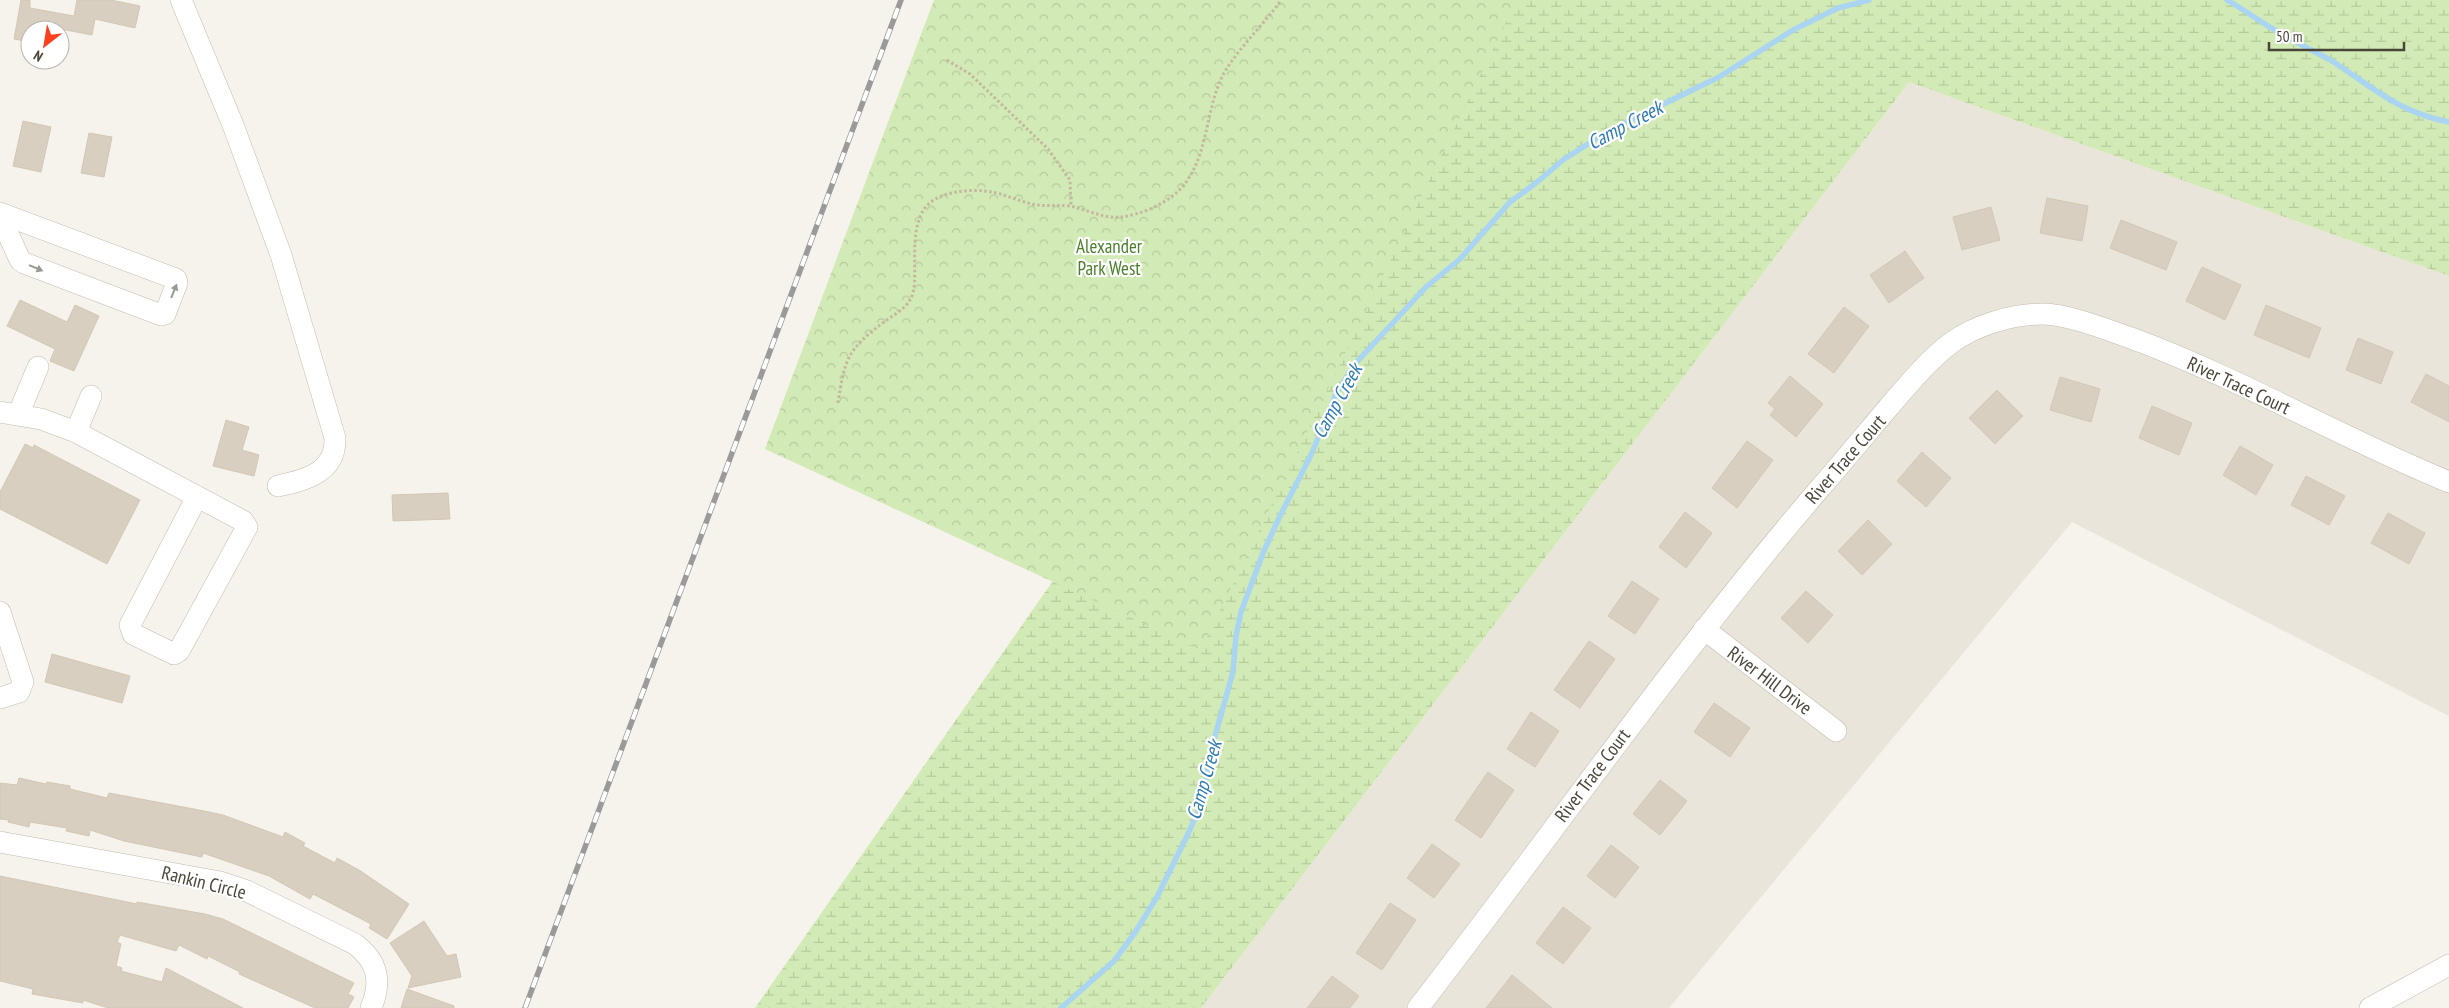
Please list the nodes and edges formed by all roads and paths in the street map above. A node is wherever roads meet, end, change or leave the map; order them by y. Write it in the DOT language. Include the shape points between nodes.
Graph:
graph roads {
  1 [pos="181,0"];
  2 [pos="1281,0"];
  3 [pos="947,60"];
  4 [pos="1071,206"];
  5 [pos="0,214"];
  6 [pos="38,367"];
  7 [pos="91,396"];
  8 [pos="838,403"];
  9 [pos="9,413"];
  10 [pos="76,432"];
  11 [pos="2449,482"];
  12 [pos="278,486"];
  13 [pos="197,497"];
  14 [pos="0,612"];
  15 [pos="1704,629"];
  16 [pos="0,698"];
  17 [pos="1836,731"];
  18 [pos="0,842"];
  19 [pos="2449,966"];
  20 [pos="372,1008"];
  21 [pos="1418,1008"];
  22 [pos="2370,1008"];
  1 -- 12 [label="street" via="233,125 281,255 335,438 332,454 322,470 309,479"];
  2 -- 4 [label="path" via="1223,76 1191,175 1176,194 1154,208 1122,217 1098,216"];
  3 -- 4 [label="path" via="970,74 1048,149 1070,180"];
  4 -- 8 [label="path" via="1038,205 992,192 976,191 935,198 923,210 916,230 914,290 910,301 858,341 842,374"];
  5 -- 5 [label="street, one-way" via="24,263 165,314 176,279"];
  6 -- 9 [label="street"];
  7 -- 10 [label="street"];
  9 -- 10 [label="street" via="41,419"];
  10 -- 13 [label="street"];
  11 -- 15 [label="street, River Trace Court" via="2154,347 2102,328 2046,314 2013,317 1980,327 1952,342 1915,377"];
  13 -- 13 [label="street" via="243,521 247,527 179,651 174,654 133,634 130,625"];
  14 -- 16 [label="street" via="23,682 19,692"];
  15 -- 17 [label="street, River Hill Drive"];
  15 -- 21 [label="street, River Trace Court"];
  18 -- 20 [label="street, Rankin Circle" via="192,875 247,891 355,944 369,956 378,974"];
  19 -- 22 [label="street"];
}
